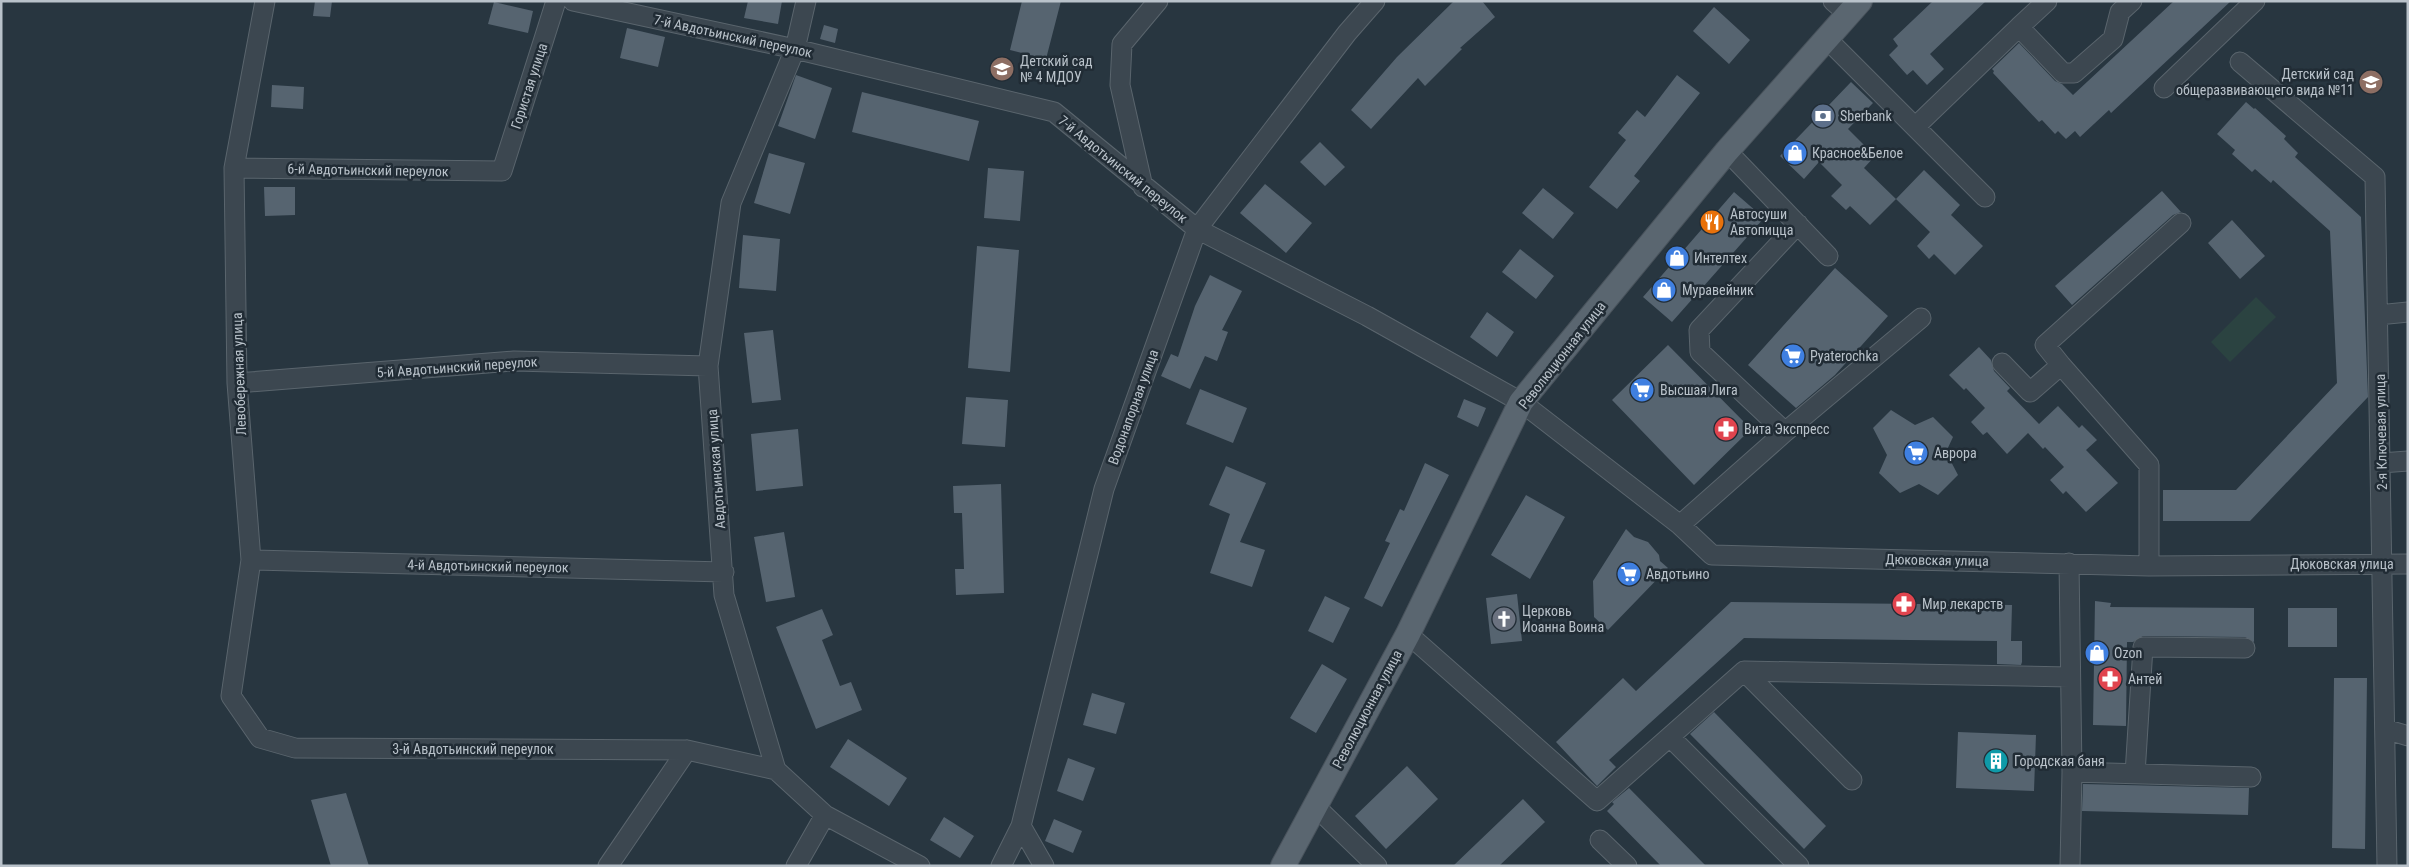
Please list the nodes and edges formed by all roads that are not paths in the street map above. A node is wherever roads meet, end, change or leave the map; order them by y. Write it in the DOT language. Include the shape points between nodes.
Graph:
graph roads {
  1 [pos="265,1"];
  2 [pos="556,1"];
  3 [pos="573,1"];
  4 [pos="806,1"];
  5 [pos="1158,1"];
  6 [pos="1374,1"];
  7 [pos="2047,1"];
  8 [pos="2132,1"];
  9 [pos="2255,1"];
  10 [pos="1847,5"];
  11 [pos="2020,27"];
  12 [pos="1827,39"];
  13 [pos="795,49"];
  14 [pos="2240,62"];
  15 [pos="2164,88"];
  16 [pos="1915,127"];
  17 [pos="1728,151"];
  18 [pos="234,168"];
  19 [pos="502,171"];
  20 [pos="1143,187"];
  21 [pos="1985,197"];
  22 [pos="2181,223"];
  23 [pos="1798,224"];
  24 [pos="1197,229"];
  25 [pos="1828,256"];
  26 [pos="2408,312"];
  27 [pos="2378,314"];
  28 [pos="1921,318"];
  29 [pos="2002,363"];
  30 [pos="2061,365"];
  31 [pos="708,366"];
  32 [pos="237,383"];
  33 [pos="1521,402"];
  34 [pos="1785,432"];
  35 [pos="2408,462"];
  36 [pos="2381,463"];
  37 [pos="1680,525"];
  38 [pos="251,560"];
  39 [pos="2069,563"];
  40 [pos="2383,563"];
  41 [pos="2408,564"];
  42 [pos="2150,566"];
  43 [pos="724,572"];
  44 [pos="1408,634"];
  45 [pos="2245,648"];
  46 [pos="1744,671"];
  47 [pos="2070,677"];
  48 [pos="2385,728"];
  49 [pos="2408,736"];
  50 [pos="1670,737"];
  51 [pos="260,738"];
  52 [pos="687,750"];
  53 [pos="776,770"];
  54 [pos="2072,772"];
  55 [pos="2135,774"];
  56 [pos="2251,777"];
  57 [pos="1852,780"];
  58 [pos="1315,806"];
  59 [pos="825,815"];
  60 [pos="1020,826"];
  61 [pos="1600,840"];
  62 [pos="608,866"];
  63 [pos="796,866"];
  64 [pos="920,866"];
  65 [pos="1001,866"];
  66 [pos="1044,866"];
  67 [pos="1283,866"];
  68 [pos="1377,866"];
  69 [pos="1627,866"];
  70 [pos="1800,866"];
  71 [pos="2070,866"];
  72 [pos="2387,866"];
  1 -- 18 [label="street, Левобережная улица"];
  2 -- 19 [label="street, Гористая улица"];
  3 -- 13 [label="street, 7-й Авдотьинский переулок"];
  4 -- 13 [label="street, Авдотьинская улица"];
  5 -- 20 [label="street" via="1122,44 1120,85"];
  6 -- 24 [label="street, Водонапорная улица"];
  7 -- 11 [label="street"];
  8 -- 11 [label="street" via="2120,12 2113,39 2074,73 2063,73"];
  9 -- 15 [label="street"];
  10 -- 12 [label="main road, Революционная улица"];
  11 -- 16 [label="street"];
  12 -- 16 [label="street"];
  12 -- 17 [label="main road, Революционная улица"];
  13 -- 20 [label="street, 7-й Авдотьинский переулок" via="1054,112"];
  13 -- 31 [label="street, Авдотьинская улица" via="731,203"];
  14 -- 27 [label="street, 2-я Ключевая улица" via="2375,177"];
  16 -- 21 [label="street"];
  17 -- 23 [label="street"];
  17 -- 33 [label="main road, Революционная улица"];
  18 -- 19 [label="street, 6-й Авдотьинский переулок"];
  18 -- 32 [label="street, Левобережная улица"];
  20 -- 24 [label="street, 7-й Авдотьинский переулок"];
  22 -- 30 [label="street" via="2045,345"];
  23 -- 25 [label="street"];
  23 -- 34 [label="street" via="1699,330 1700,352"];
  24 -- 33 [label="street, 7-й Авдотьинский переулок" via="1367,316"];
  24 -- 60 [label="street, Водонапорная улица" via="1104,489"];
  26 -- 27 [label="street"];
  27 -- 36 [label="street, 2-я Ключевая улица"];
  28 -- 34 [label="street"];
  29 -- 30 [label="street" via="2030,392"];
  30 -- 42 [label="street" via="2149,465"];
  31 -- 32 [label="street, 5-й Авдотьинский переулок" via="514,361"];
  31 -- 43 [label="street, Авдотьинская улица"];
  32 -- 38 [label="street, Левобережная улица"];
  33 -- 37 [label="street, Дюковская улица"];
  33 -- 44 [label="main road, Революционная улица"];
  34 -- 37 [label="street"];
  35 -- 36 [label="street"];
  36 -- 40 [label="street, 2-я Ключевая улица"];
  37 -- 39 [label="street, Дюковская улица" via="1712,556"];
  38 -- 43 [label="street, 4-й Авдотьинский переулок"];
  38 -- 51 [label="street, Левобережная улица" via="231,696"];
  39 -- 42 [label="street, Дюковская улица"];
  39 -- 47 [label="street"];
  40 -- 41 [label="street, Дюковская улица"];
  40 -- 42 [label="street, Дюковская улица"];
  40 -- 48 [label="street, 2-я Ключевая улица"];
  43 -- 53 [label="street, Авдотьинская улица" via="724,595"];
  44 -- 50 [label="street" via="1597,801"];
  44 -- 58 [label="main road, Революционная улица"];
  45 -- 55 [label="street" via="2143,647"];
  46 -- 47 [label="street"];
  46 -- 50 [label="street"];
  46 -- 57 [label="street"];
  47 -- 54 [label="street"];
  48 -- 49 [label="street"];
  48 -- 72 [label="street, 2-я Ключевая улица"];
  50 -- 70 [label="street"];
  51 -- 52 [label="street, 3-й Авдотьинский переулок" via="295,748"];
  52 -- 53 [label="street, 3-й Авдотьинский переулок"];
  52 -- 62 [label="street"];
  53 -- 59 [label="street"];
  54 -- 55 [label="street"];
  54 -- 71 [label="street"];
  55 -- 56 [label="street"];
  58 -- 67 [label="main road, Революционная улица"];
  58 -- 68 [label="street"];
  59 -- 63 [label="street"];
  59 -- 64 [label="street"];
  60 -- 65 [label="street, Водонапорная улица"];
  60 -- 66 [label="street"];
  61 -- 69 [label="street"];
}
